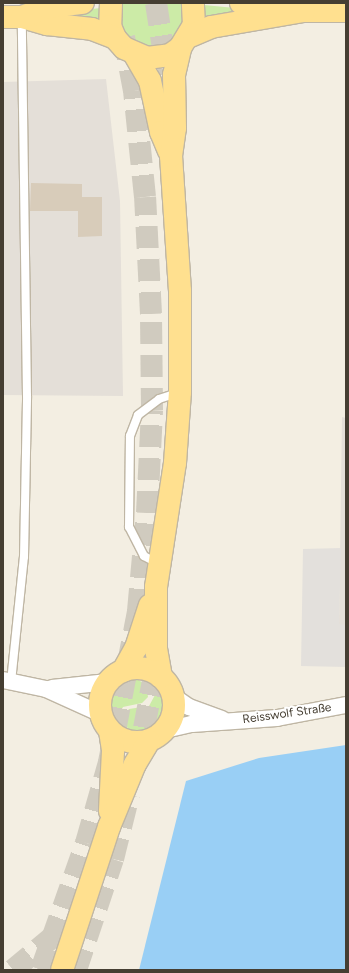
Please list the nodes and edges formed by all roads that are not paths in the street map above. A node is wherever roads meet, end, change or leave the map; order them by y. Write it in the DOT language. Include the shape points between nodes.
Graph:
graph roads {
  1 [pos="83,3"];
  2 [pos="111,3"];
  3 [pos="193,3"];
  4 [pos="241,3"];
  5 [pos="304,11"];
  6 [pos="346,11"];
  7 [pos="12,17"];
  8 [pos="115,38"];
  9 [pos="185,42"];
  10 [pos="135,55"];
  11 [pos="171,156"];
  12 [pos="180,392"];
  13 [pos="160,565"];
  14 [pos="156,587"];
  15 [pos="116,676"];
  16 [pos="161,677"];
  17 [pos="7,681"];
  18 [pos="46,689"];
  19 [pos="173,696"];
  20 [pos="346,705"];
  21 [pos="227,721"];
  22 [pos="105,722"];
  23 [pos="157,735"];
  24 [pos="109,827"];
  25 [pos="62,970"];
  1 -- 7 [label="main road" via="48,7"];
  2 -- 8 [label="main road" via="110,26"];
  3 -- 9 [label="main road" via="194,25"];
  4 -- 5 [label="main road"];
  5 -- 6 [label="main road"];
  5 -- 9 [label="main road" via="211,27"];
  7 -- 8 [label="main road" via="92,29"];
  7 -- 17 [label="lane" via="27,396 24,557"];
  8 -- 10 [label="main road"];
  9 -- 10 [label="main road" via="159,58"];
  9 -- 11 [label="main road" via="174,75 175,128"];
  10 -- 11 [label="main road" via="150,82 161,132"];
  11 -- 12 [label="main road" via="180,291"];
  12 -- 13 [label="main road" via="175,463"];
  12 -- 13 [label="lane" via="148,407 138,415 130,436 129,527 144,556"];
  13 -- 14 [label="main road"];
  14 -- 15 [label="main road" via="136,648"];
  14 -- 16 [label="main road" via="156,650"];
  15 -- 16 [label="main road" via="143,668"];
  15 -- 18 [label="street" via="88,687"];
  15 -- 22 [label="main road" via="101,697"];
  16 -- 19 [label="main road"];
  17 -- 18 [label="street"];
  18 -- 22 [label="street"];
  19 -- 21 [label="street, Reisswolf Straße" via="189,707"];
  19 -- 23 [label="main road" via="174,714"];
  20 -- 21 [label="street, Reisswolf Straße" via="271,718"];
  21 -- 23 [label="street, Reisswolf Straße"];
  22 -- 23 [label="main road" via="128,742"];
  22 -- 24 [label="main road" via="113,758"];
  23 -- 24 [label="main road" via="135,764"];
  24 -- 25 [label="main road"];
}
